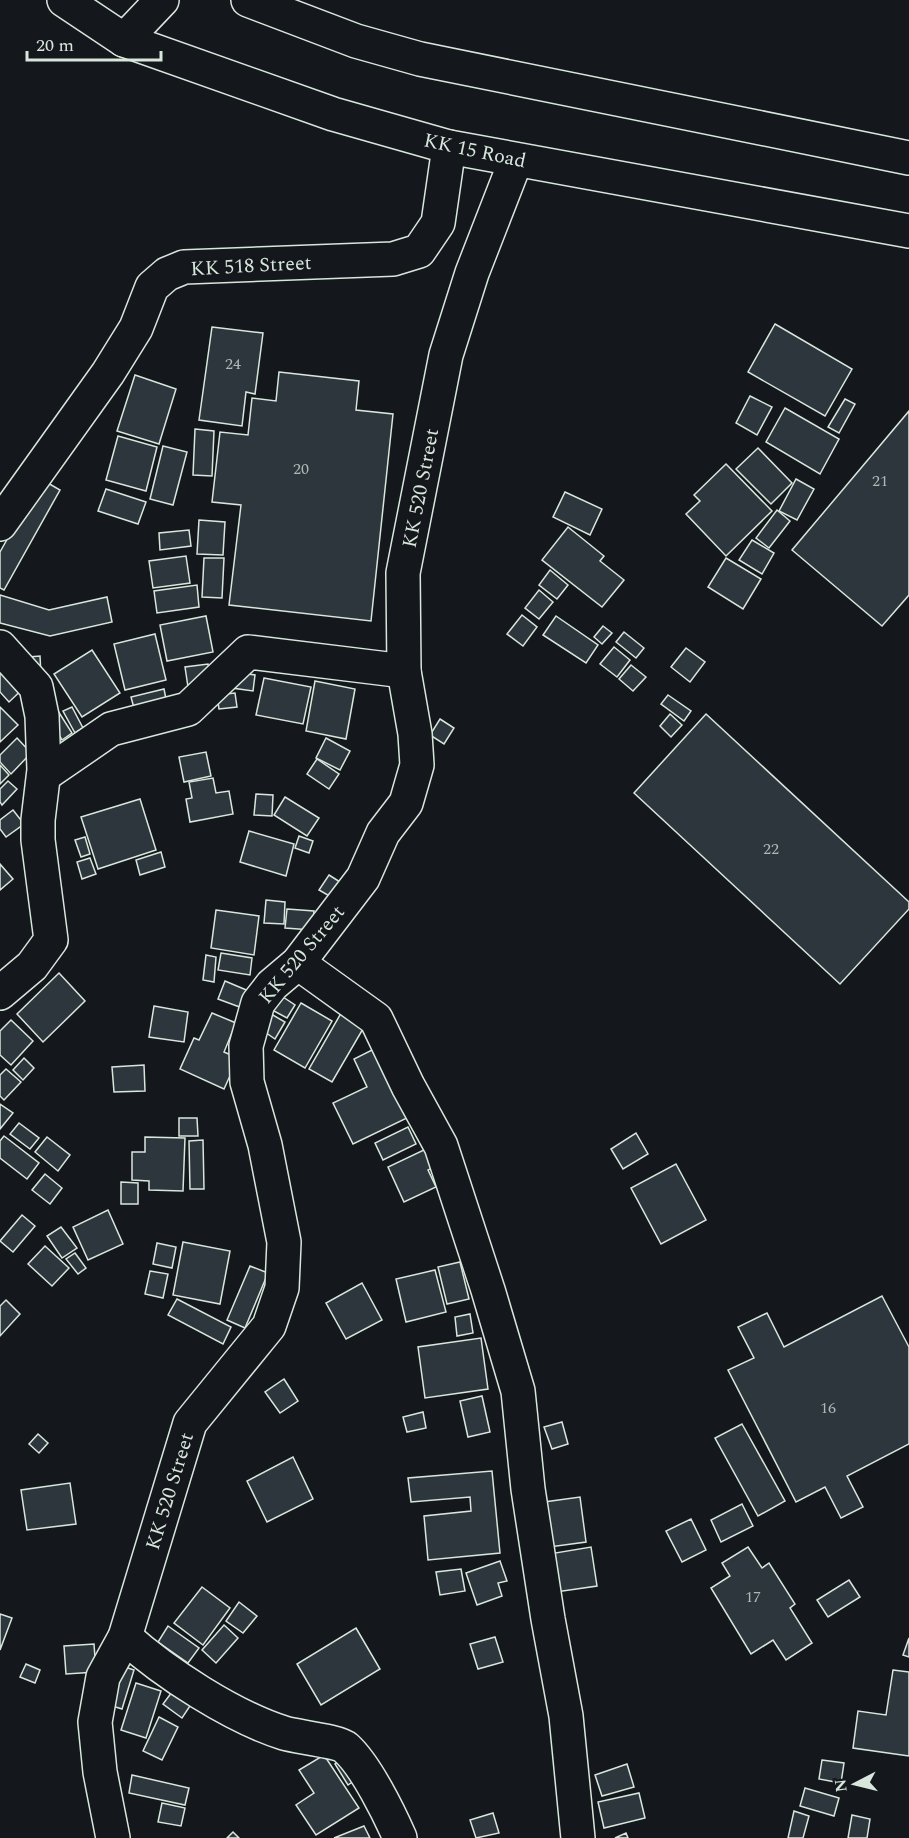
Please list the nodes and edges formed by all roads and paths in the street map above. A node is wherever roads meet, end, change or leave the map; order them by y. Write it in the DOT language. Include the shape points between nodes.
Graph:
graph roads {
  1 [pos="64,0"];
  2 [pos="162,0"];
  3 [pos="248,0"];
  4 [pos="124,40"];
  5 [pos="449,147"];
  6 [pos="909,158"];
  7 [pos="516,160"];
  8 [pos="909,231"];
  9 [pos="0,524"];
  10 [pos="0,647"];
  11 [pos="404,671"];
  12 [pos="44,775"];
  13 [pos="298,963"];
  14 [pos="0,993"];
  15 [pos="125,1637"];
  16 [pos="113,1838"];
  17 [pos="400,1838"];
  18 [pos="578,1838"];
  1 -- 4 [label="main road, KK 15 Road"];
  2 -- 4 [label="main road"];
  3 -- 6 [label="main road" via="356,41 420,59"];
  4 -- 5 [label="main road, KK 15 Road" via="333,114"];
  5 -- 7 [label="main road, KK 15 Road"];
  5 -- 9 [label="main road, KK 518 Street" via="438,223 419,251 393,259 184,267 167,274 152,287 136,328 108,373"];
  7 -- 8 [label="main road, KK 15 Road"];
  7 -- 11 [label="main road, KK 520 Street" via="472,273 446,355 403,573"];
  10 -- 12 [label="main road" via="36,687 42,716"];
  11 -- 12 [label="main road" via="248,652 188,710 111,729"];
  11 -- 13 [label="main road, KK 520 Street" via="417,765 405,803 383,833 363,878"];
  12 -- 14 [label="main road" via="38,840 51,940 32,966"];
  13 -- 15 [label="main road, KK 520 Street" via="258,1003 246,1046 247,1082 265,1145 284,1242 282,1288 269,1326 190,1423"];
  13 -- 18 [label="main road" via="376,1019 441,1146 488,1290 518,1391 528,1490 567,1716"];
  15 -- 16 [label="main road, KK 520 Street" via="103,1677 95,1722"];
  15 -- 17 [label="main road" via="234,1713 284,1733 344,1747 367,1775"];
}
